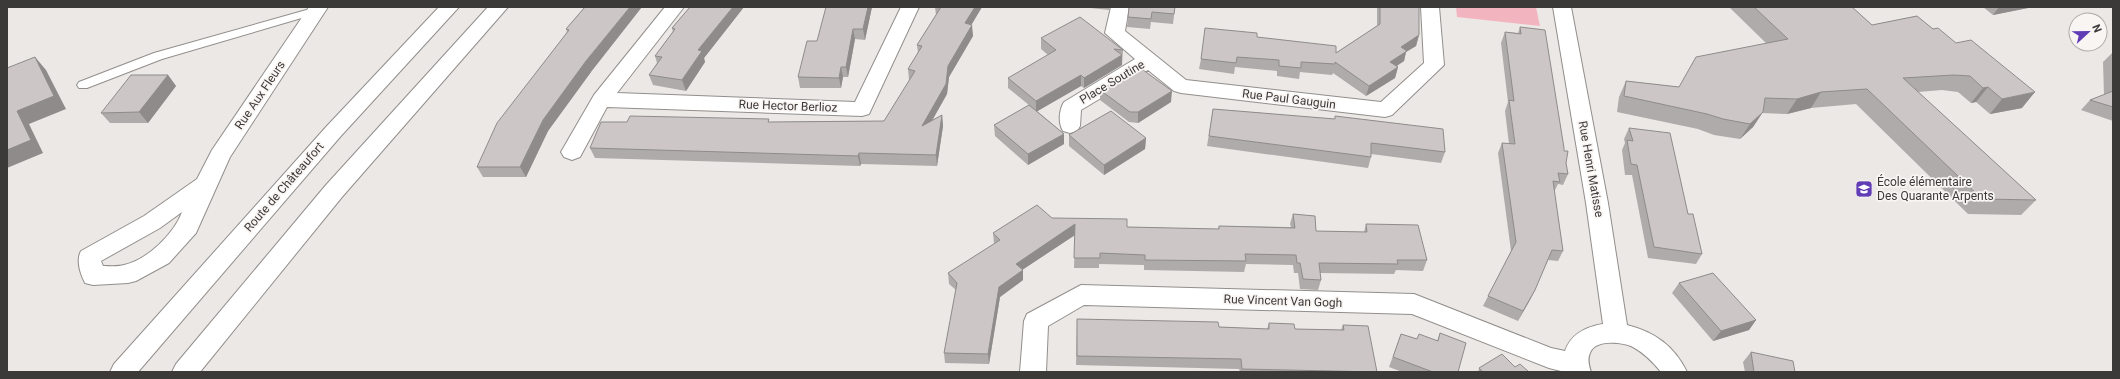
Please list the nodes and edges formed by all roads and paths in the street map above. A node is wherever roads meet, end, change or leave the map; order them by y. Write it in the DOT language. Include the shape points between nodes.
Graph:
graph roads {
  1 [pos="450,7"];
  2 [pos="499,7"];
  3 [pos="675,7"];
  4 [pos="910,7"];
  5 [pos="1120,7"];
  6 [pos="1430,7"];
  7 [pos="1562,7"];
  8 [pos="318,8"];
  9 [pos="1148,60"];
  10 [pos="83,85"];
  11 [pos="601,100"];
  12 [pos="1070,126"];
  13 [pos="572,152"];
  14 [pos="205,185"];
  15 [pos="1616,332"];
  16 [pos="1577,368"];
  17 [pos="123,372"];
  18 [pos="184,372"];
  19 [pos="1033,372"];
  20 [pos="1674,372"];
  1 -- 17 [label="street, Route de Châteaufort" via="333,132"];
  2 -- 18 [label="street" via="334,191"];
  3 -- 11 [label="street"];
  4 -- 11 [label="street, Rue Hector Berlioz" via="862,109"];
  5 -- 9 [label="street, Rue Paul Gauguin" via="1115,34"];
  6 -- 9 [label="street, Rue Paul Gauguin" via="1434,65 1385,110 1181,86"];
  7 -- 15 [label="street, Rue Henri Matisse" via="1597,203"];
  8 -- 10 [label="lane" via="158,56"];
  8 -- 14 [label="street, Rue Aux Fleurs" via="220,155"];
  9 -- 12 [label="street, Place Soutine" via="1071,107"];
  11 -- 13 [label="street"];
  14 -- 14 [label="street, Rue Aux Fleurs" via="152,222 90,257 93,276 128,274 161,257 188,227"];
  15 -- 16 [label="street" via="1599,333 1585,340 1577,350"];
  15 -- 20 [label="street" via="1651,345 1666,358"];
  16 -- 19 [label="street, Rue Vincent Van Gogh" via="1414,304 1081,295 1036,321"];
}
